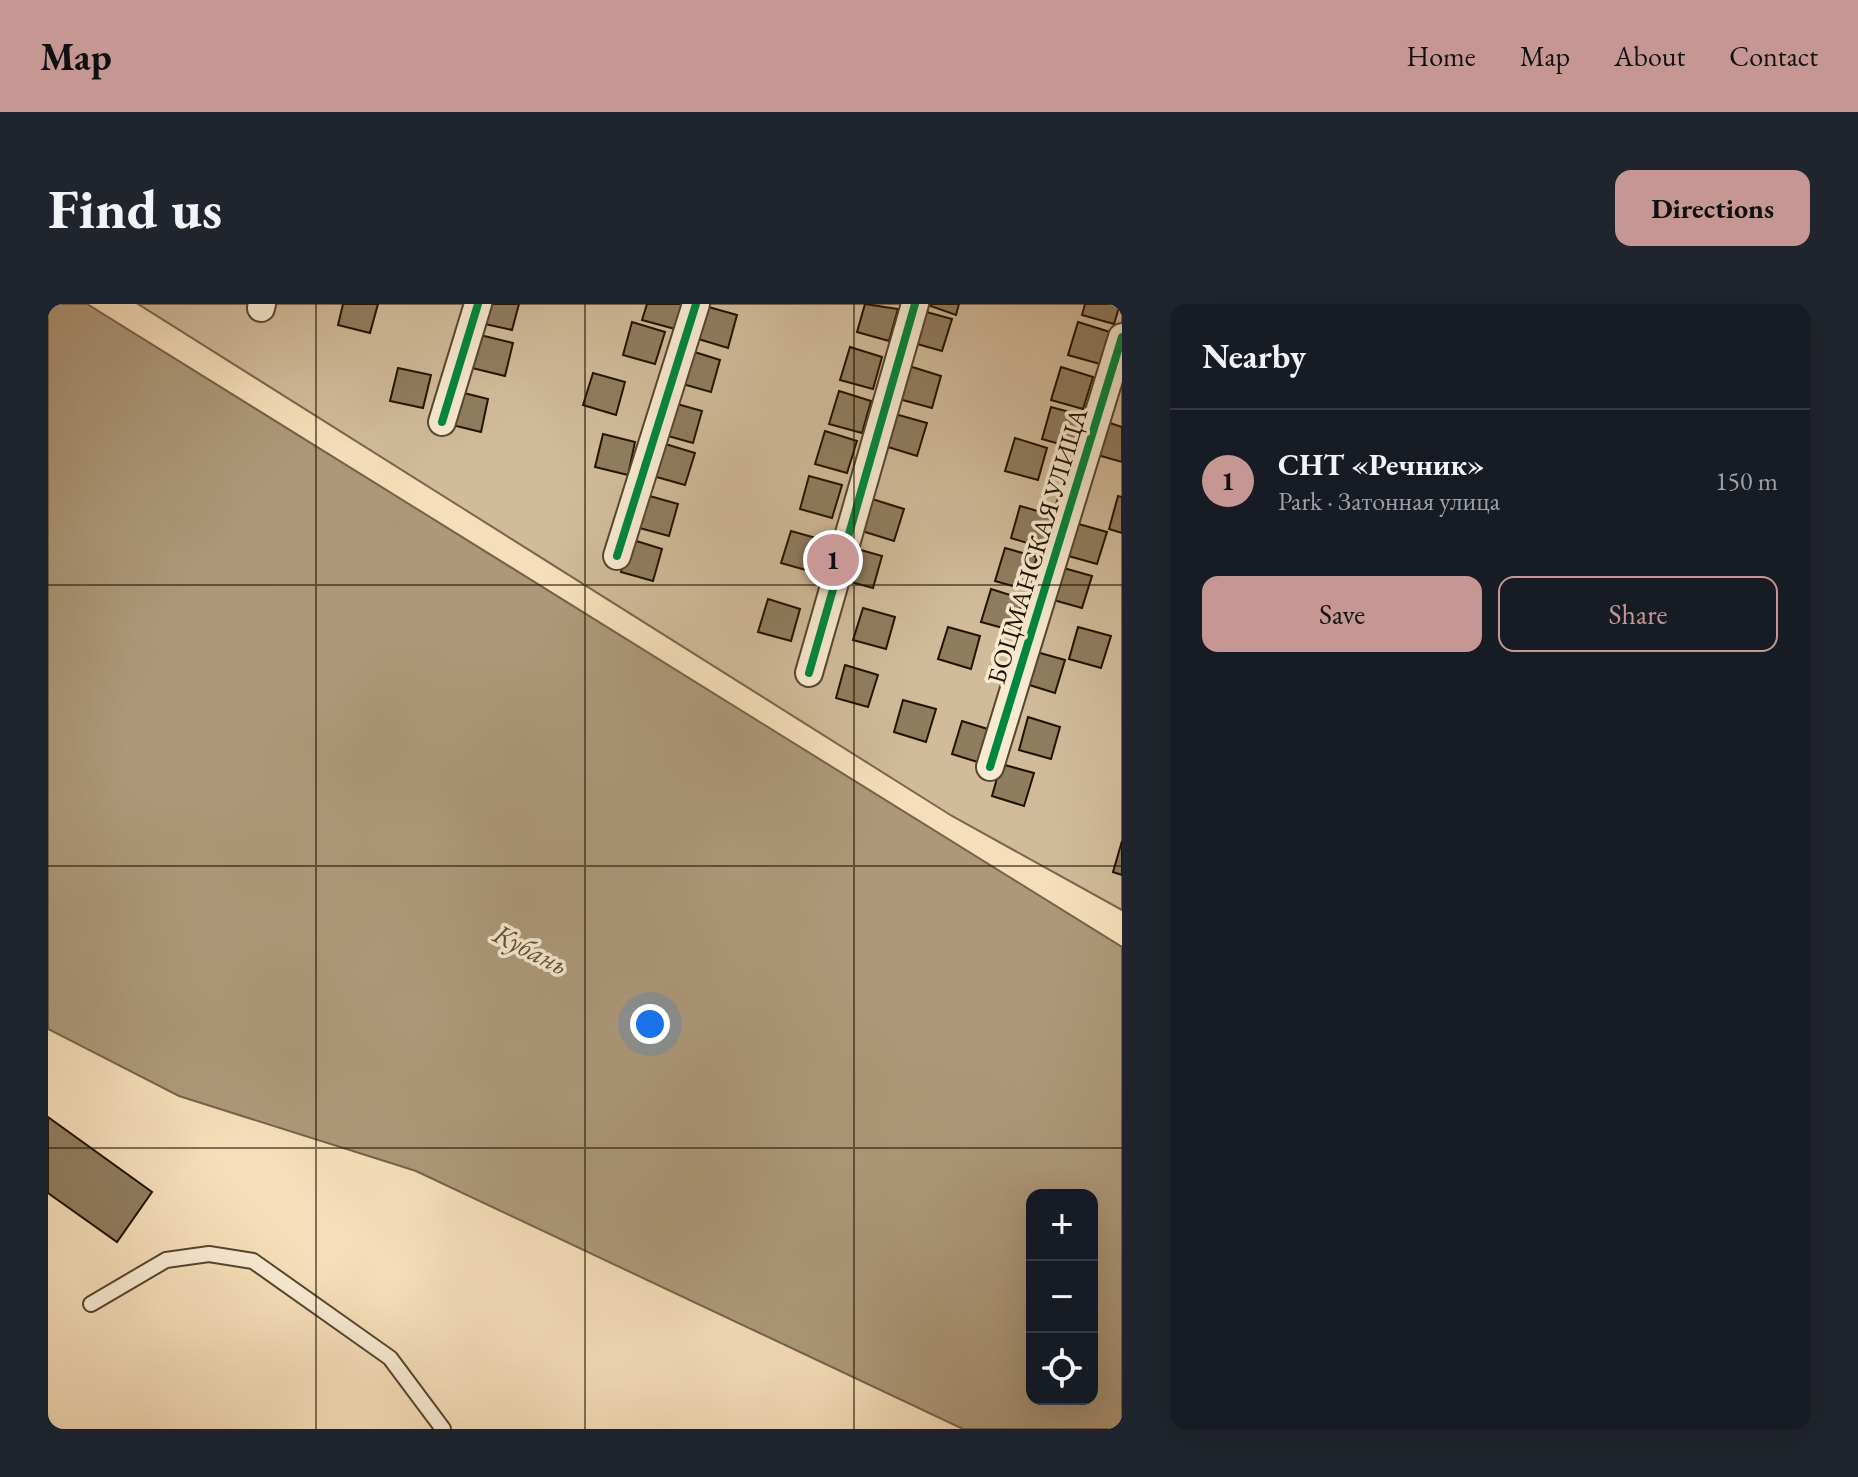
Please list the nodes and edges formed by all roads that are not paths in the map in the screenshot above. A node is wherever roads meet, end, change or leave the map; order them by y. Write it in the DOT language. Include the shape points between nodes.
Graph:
graph roads {
  1 [pos="478,304"];
  2 [pos="696,304"];
  3 [pos="915,304"];
  4 [pos="1122,337"];
  5 [pos="442,422"];
  6 [pos="617,556"];
  7 [pos="809,673"];
  8 [pos="990,767"];
  9 [pos="91,1304"];
  10 [pos="443,1429"];
  1 -- 5 [label="street"];
  2 -- 6 [label="street"];
  3 -- 7 [label="street"];
  4 -- 8 [label="street, БОЦМАНСКАЯ УЛИЦА"];
  9 -- 10 [label="lane" via="166,1260 209,1254 253,1261 390,1358"];
}
